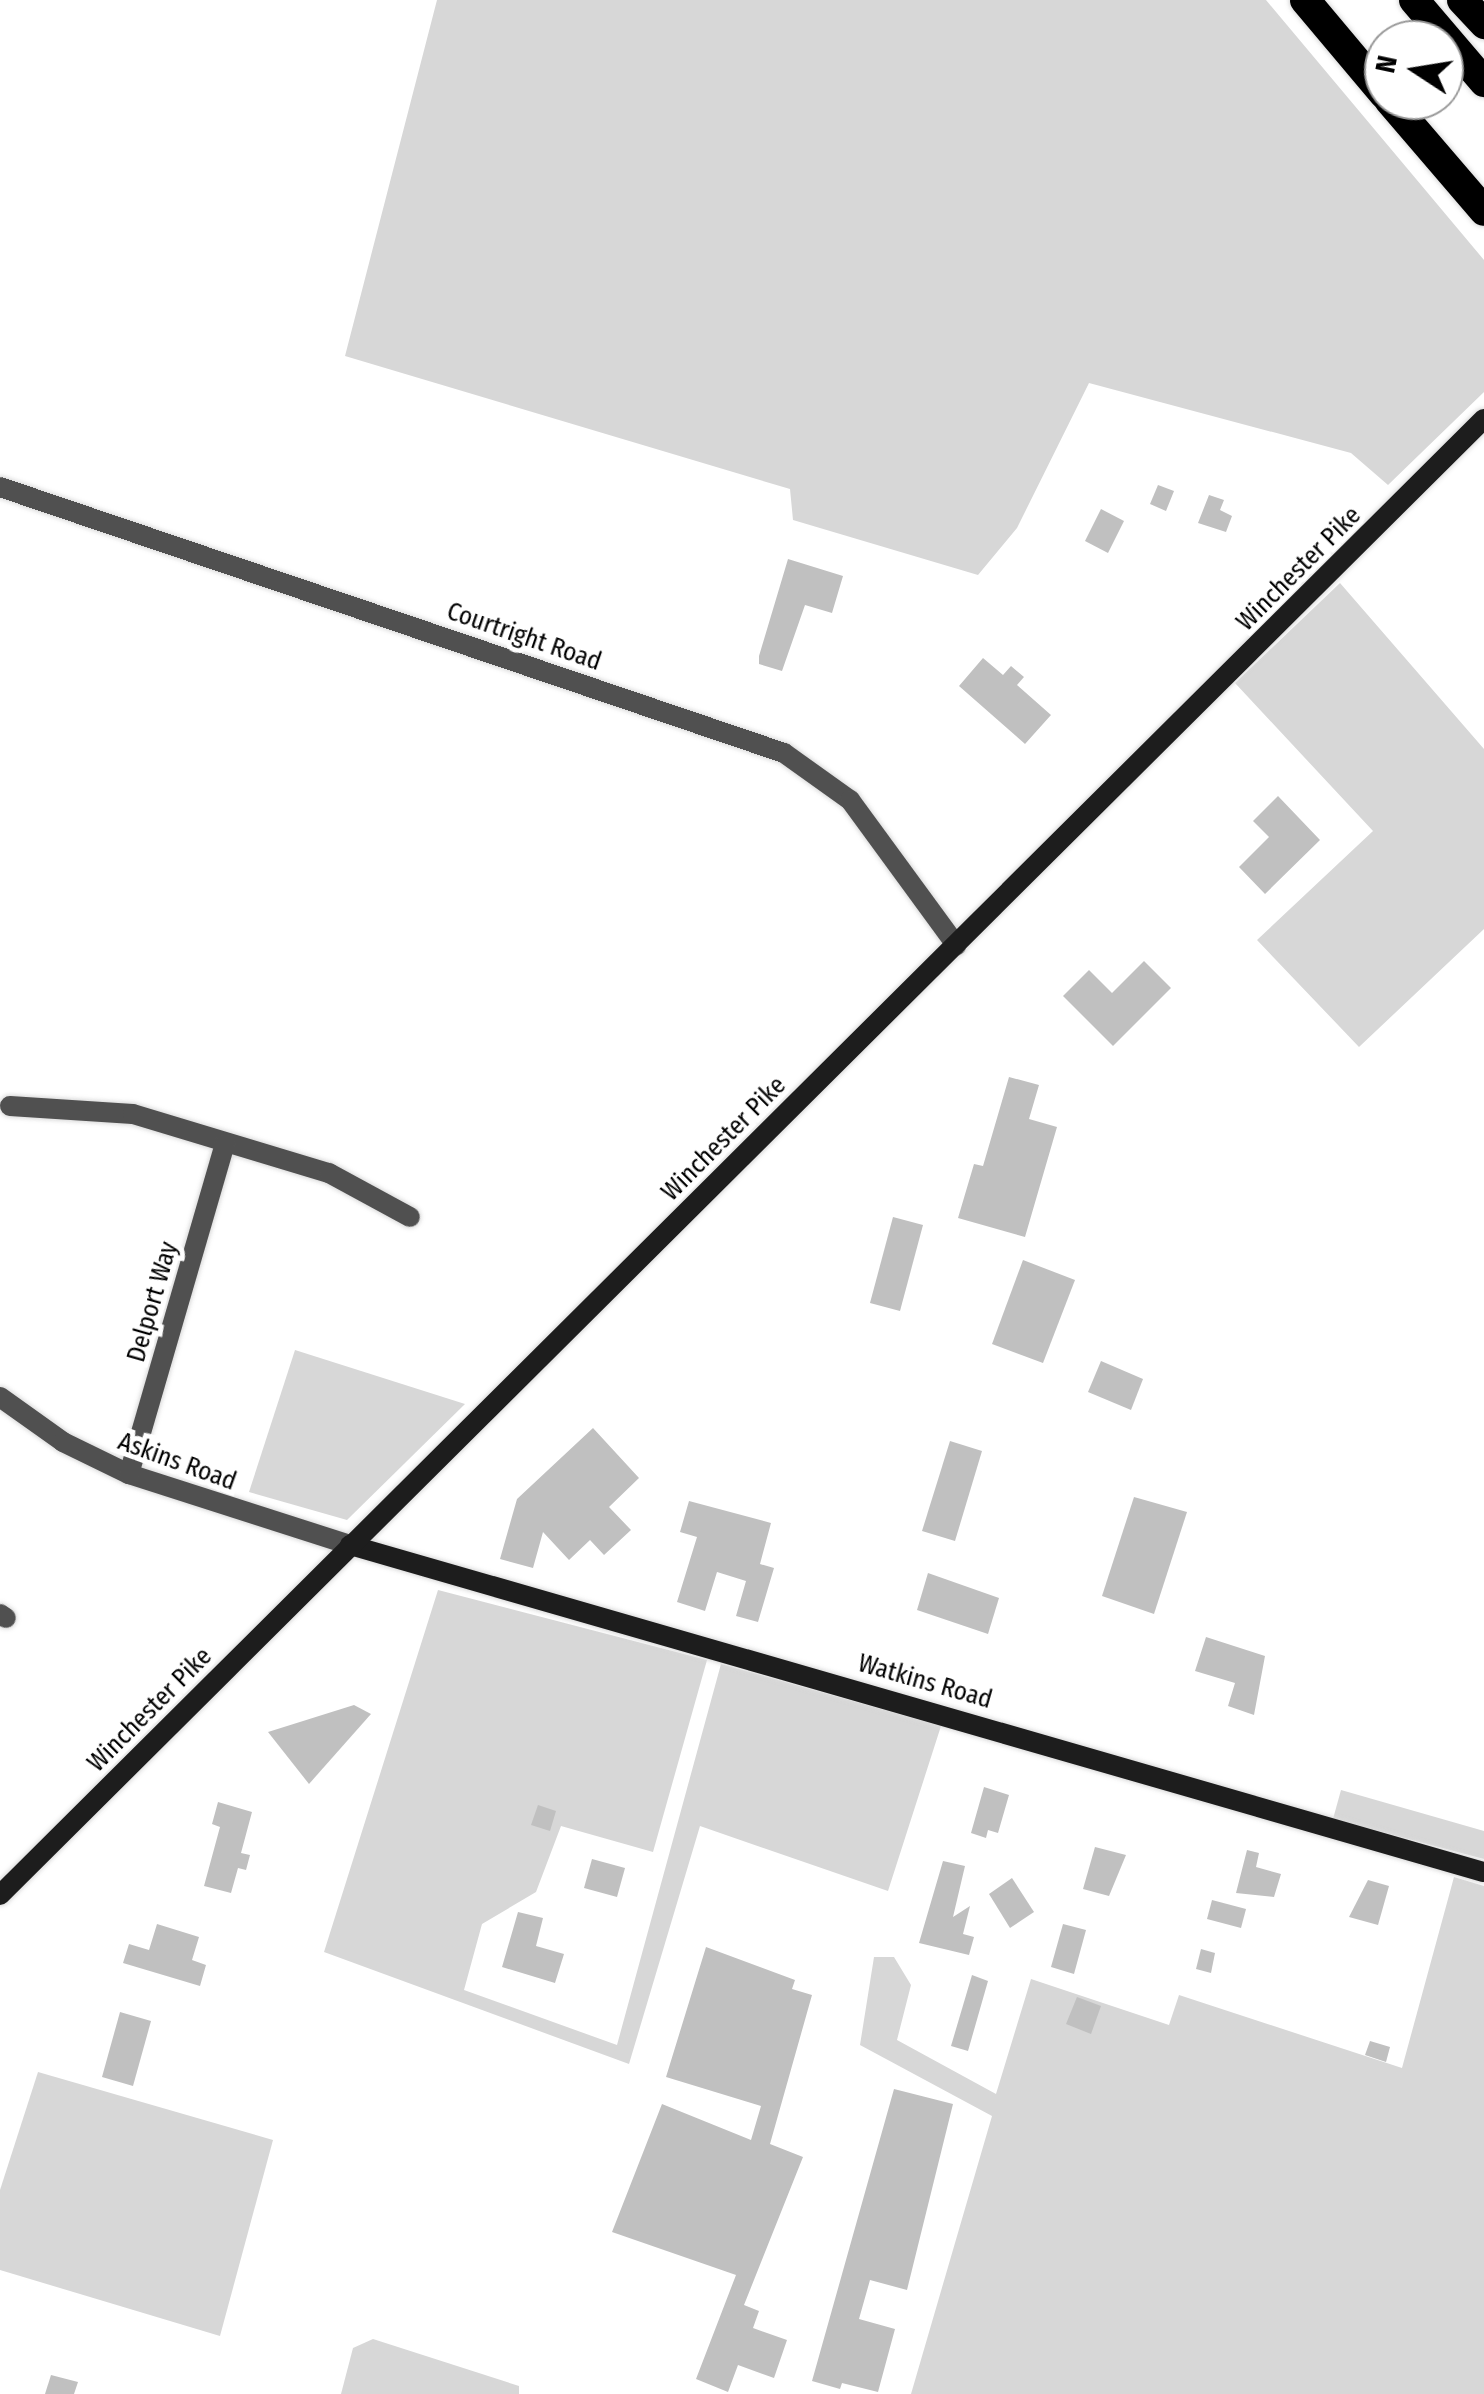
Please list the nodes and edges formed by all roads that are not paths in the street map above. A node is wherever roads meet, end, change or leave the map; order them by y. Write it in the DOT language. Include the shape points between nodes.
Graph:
graph roads {
  1 [pos="1305,0"];
  2 [pos="1414,0"];
  3 [pos="1462,0"];
  4 [pos="1484,24"];
  5 [pos="1364,70"];
  6 [pos="1484,82"];
  7 [pos="1406,120"];
  8 [pos="1484,210"];
  9 [pos="1484,418"];
  10 [pos="0,487"];
  11 [pos="956,945"];
  12 [pos="10,1106"];
  13 [pos="225,1144"];
  14 [pos="410,1217"];
  15 [pos="0,1398"];
  16 [pos="129,1474"];
  17 [pos="350,1545"];
  18 [pos="1484,1872"];
  19 [pos="0,1896"];
  1 -- 5 [label="highway"];
  2 -- 6 [label="highway"];
  3 -- 4 [label="highway"];
  7 -- 8 [label="highway"];
  9 -- 11 [label="main road, Winchester Pike"];
  10 -- 11 [label="street, Courtright Road" via="784,753 850,800"];
  11 -- 17 [label="main road, Winchester Pike"];
  12 -- 13 [label="street" via="132,1114"];
  13 -- 14 [label="street" via="354,1182"];
  13 -- 16 [label="street, Delport Way"];
  15 -- 16 [label="street, Askins Road" via="64,1442"];
  16 -- 17 [label="street, Askins Road"];
  17 -- 18 [label="main road, Watkins Road"];
  17 -- 19 [label="main road, Winchester Pike"];
}
